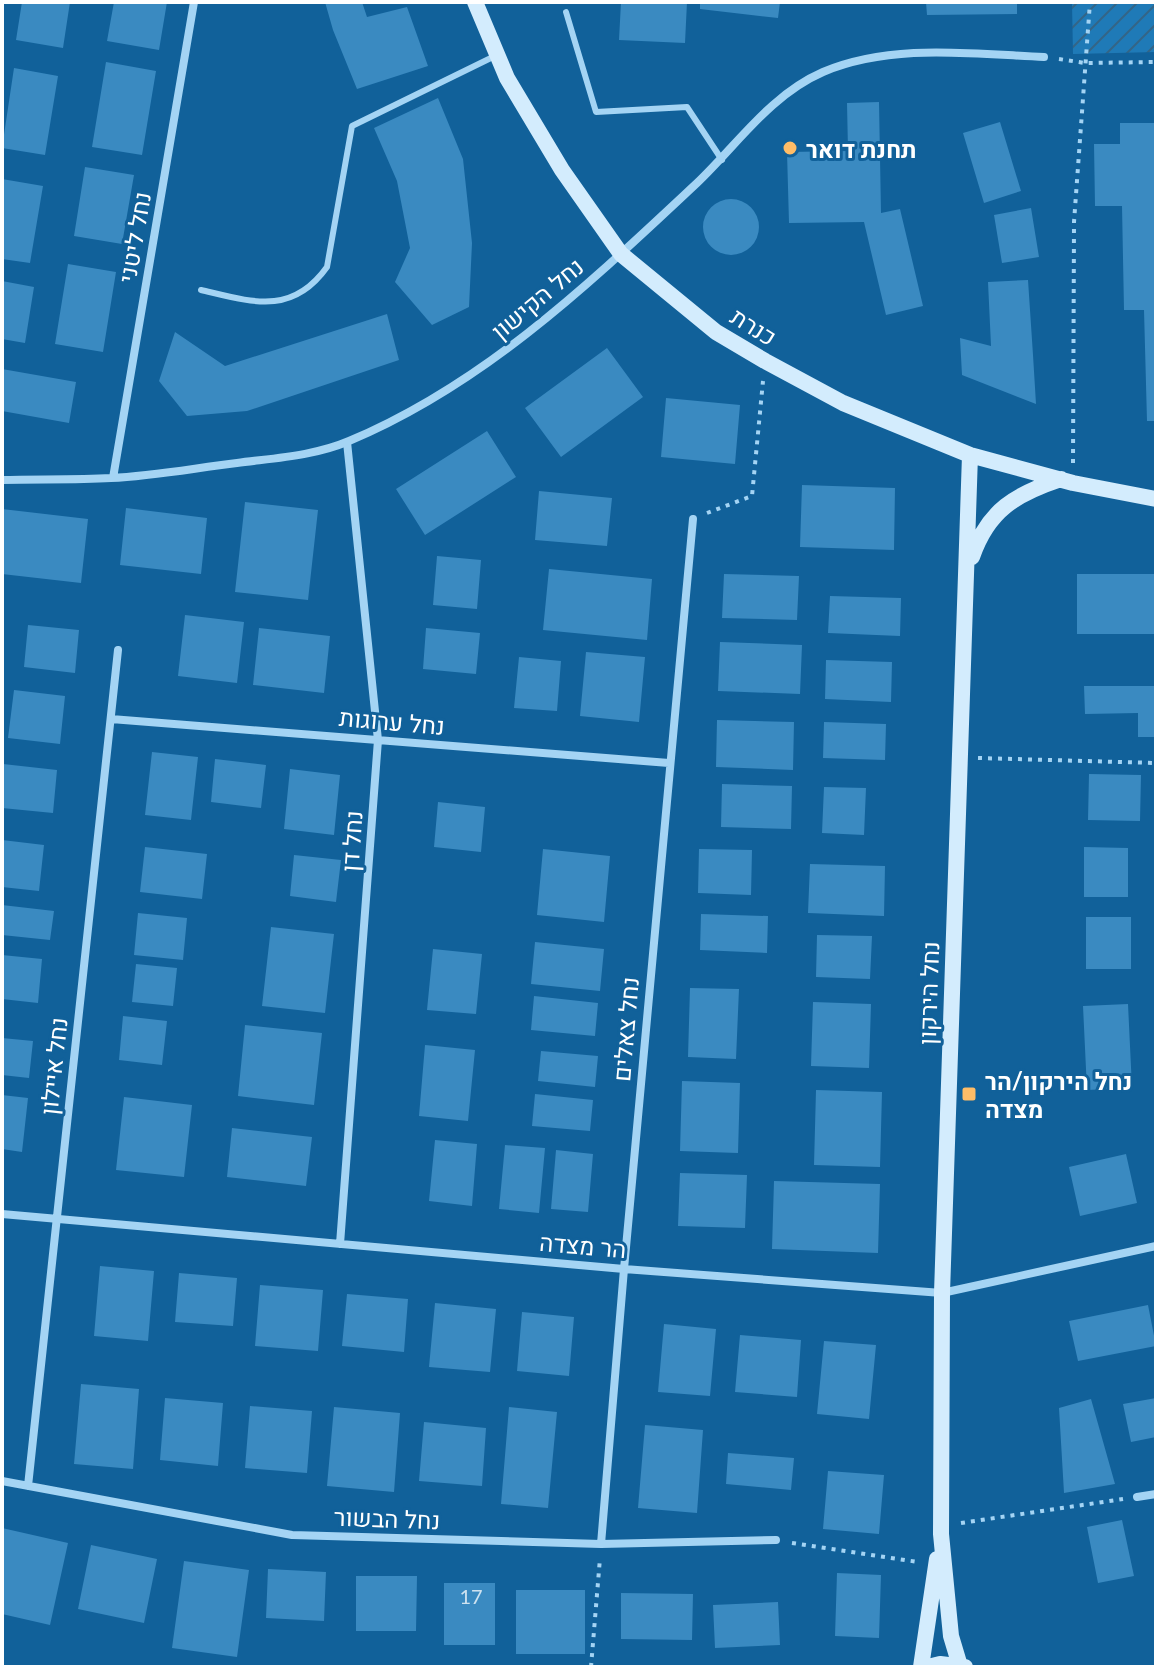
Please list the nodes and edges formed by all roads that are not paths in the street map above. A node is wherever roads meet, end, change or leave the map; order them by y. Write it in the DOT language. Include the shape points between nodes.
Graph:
graph roads {
  1 [pos="194,2"];
  2 [pos="475,2"];
  3 [pos="566,12"];
  4 [pos="497,55"];
  5 [pos="1044,57"];
  6 [pos="722,160"];
  7 [pos="621,254"];
  8 [pos="201,290"];
  9 [pos="347,442"];
  10 [pos="970,455"];
  11 [pos="113,478"];
  12 [pos="2,480"];
  13 [pos="1067,481"];
  14 [pos="1156,499"];
  15 [pos="693,519"];
  16 [pos="966,573"];
  17 [pos="118,650"];
  18 [pos="111,719"];
  19 [pos="378,740"];
  20 [pos="669,763"];
  21 [pos="2,1214"];
  22 [pos="56,1219"];
  23 [pos="340,1244"];
  24 [pos="1156,1246"];
  25 [pos="624,1269"];
  26 [pos="942,1293"];
  27 [pos="2,1481"];
  28 [pos="28,1486"];
  29 [pos="1156,1494"];
  30 [pos="1137,1497"];
  31 [pos="941,1530"];
  32 [pos="776,1540"];
  33 [pos="601,1544"];
  34 [pos="962,1666"];
  35 [pos="921,1667"];
  36 [pos="928,1667"];
  1 -- 11 [label="street, נחל ליטני"];
  2 -- 4 [label="street, כנרת"];
  3 -- 6 [label="lane" via="596,112 687,107"];
  4 -- 7 [label="street, כנרת" via="562,170"];
  4 -- 8 [label="lane" via="352,126 327,267 316,282 288,301 246,301"];
  5 -- 6 [label="street, נחל הקישון" via="885,54 822,73 769,107"];
  6 -- 7 [label="street, נחל הקישון"];
  7 -- 9 [label="street, נחל הקישון" via="500,356"];
  7 -- 10 [label="street, כנרת" via="716,332 765,361 843,403"];
  9 -- 11 [label="street, נחל הקישון" via="297,455"];
  9 -- 19 [label="street, נחל דן"];
  10 -- 13 [label="street, כנרת"];
  10 -- 16 [label="street, נחל הירקון"];
  11 -- 12 [label="street, נחל הקישון"];
  13 -- 14 [label="street, כנרת"];
  13 -- 16 [label="street" via="1027,490 999,509 979,536"];
  15 -- 20 [label="street, נחל צאלים"];
  16 -- 26 [label="street, נחל הירקון"];
  17 -- 18 [label="street, נחל איילון"];
  18 -- 19 [label="street, נחל ערוגות"];
  18 -- 22 [label="street, נחל איילון"];
  19 -- 20 [label="street, נחל ערוגות"];
  19 -- 23 [label="street, נחל דן"];
  20 -- 25 [label="street, נחל צאלים"];
  21 -- 22 [label="street, הר מצדה"];
  22 -- 23 [label="street, הר מצדה"];
  22 -- 28 [label="street, נחל איילון"];
  23 -- 25 [label="street, הר מצדה"];
  24 -- 26 [label="street, הר מצדה"];
  25 -- 26 [label="street, הר מצדה"];
  25 -- 33 [label="street, נחל צאלים"];
  26 -- 31 [label="street, נחל הירקון"];
  27 -- 28 [label="street, נחל הבשור"];
  28 -- 33 [label="street, נחל הבשור" via="292,1535"];
  29 -- 30 [label="street"];
  31 -- 34 [label="street, נחל הירקון" via="951,1636"];
  31 -- 35 [label="street, נחל הירקון"];
  32 -- 33 [label="street, נחל הבשור"];
  34 -- 36 [label="street"];
}
